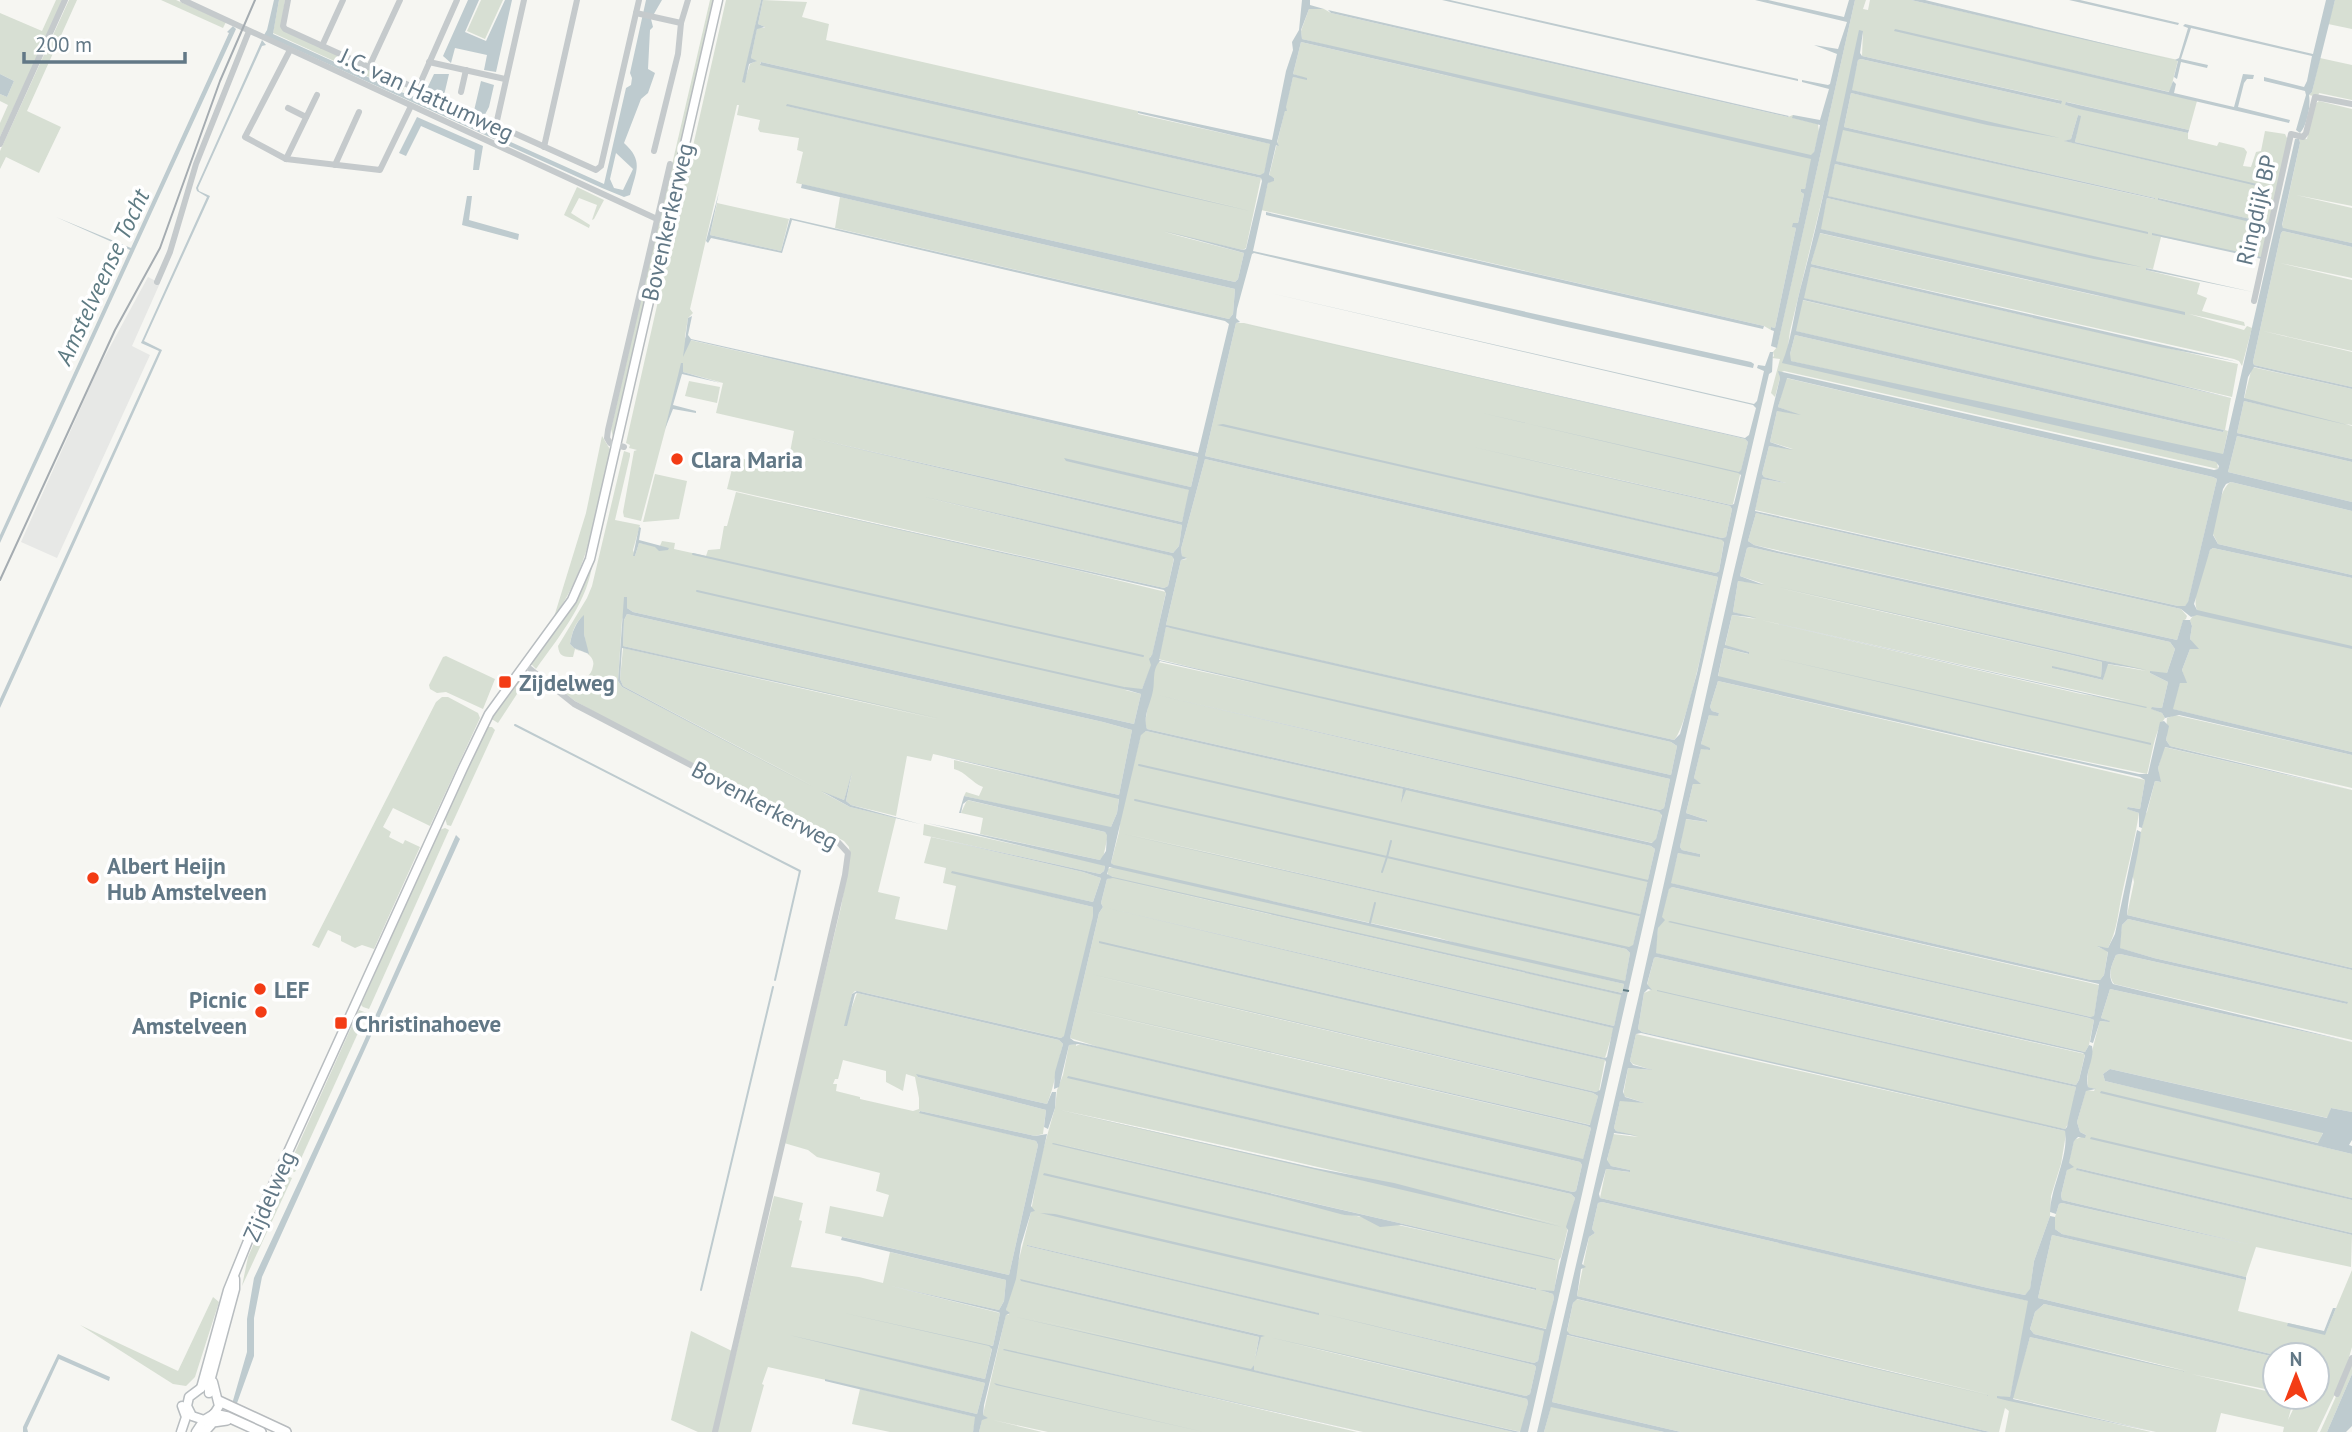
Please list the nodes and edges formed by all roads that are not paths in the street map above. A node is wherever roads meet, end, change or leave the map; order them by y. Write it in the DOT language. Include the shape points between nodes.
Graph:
graph roads {
  1 [pos="65,0"];
  2 [pos="183,0"];
  3 [pos="288,0"];
  4 [pos="342,0"];
  5 [pos="400,0"];
  6 [pos="457,0"];
  7 [pos="524,0"];
  8 [pos="577,0"];
  9 [pos="639,0"];
  10 [pos="688,0"];
  11 [pos="718,0"];
  12 [pos="639,14"];
  13 [pos="681,23"];
  14 [pos="249,31"];
  15 [pos="322,46"];
  16 [pos="290,50"];
  17 [pos="429,62"];
  18 [pos="369,67"];
  19 [pos="466,70"];
  20 [pos="505,79"];
  21 [pos="461,92"];
  22 [pos="317,95"];
  23 [pos="2352,104"];
  24 [pos="411,106"];
  25 [pos="288,108"];
  26 [pos="359,112"];
  27 [pos="306,117"];
  28 [pos="0,144"];
  29 [pos="544,147"];
  30 [pos="654,150"];
  31 [pos="286,159"];
  32 [pos="670,164"];
  33 [pos="335,165"];
  34 [pos="657,219"];
  35 [pos="157,282"];
  36 [pos="2254,301"];
  37 [pos="620,446"];
  38 [pos="524,664"];
  39 [pos="235,1276"];
  40 [pos="2352,1359"];
  41 [pos="198,1388"];
  42 [pos="212,1392"];
  43 [pos="2337,1394"];
  44 [pos="217,1406"];
  45 [pos="188,1414"];
  46 [pos="201,1419"];
  47 [pos="238,1423"];
  48 [pos="182,1432"];
  49 [pos="194,1432"];
  50 [pos="204,1432"];
  51 [pos="261,1432"];
  52 [pos="286,1432"];
  53 [pos="715,1432"];
  1 -- 28 [label="street"];
  2 -- 14 [label="street, J.C. van Hattumweg"];
  3 -- 15 [label="street" via="285,29"];
  4 -- 15 [label="street"];
  5 -- 18 [label="street"];
  6 -- 17 [label="street"];
  7 -- 20 [label="street"];
  8 -- 29 [label="street"];
  9 -- 12 [label="street"];
  10 -- 13 [label="street"];
  11 -- 37 [label="main road, Bovenkerkerweg"];
  12 -- 13 [label="street"];
  12 -- 29 [label="street" via="600,168 594,170"];
  13 -- 30 [label="street" via="678,54"];
  14 -- 16 [label="street, J.C. van Hattumweg"];
  14 -- 35 [label="street" via="196,164"];
  15 -- 18 [label="street"];
  16 -- 24 [label="street, J.C. van Hattumweg"];
  16 -- 31 [label="street" via="245,137"];
  17 -- 18 [label="street" via="415,88"];
  17 -- 19 [label="street"];
  19 -- 20 [label="street"];
  19 -- 21 [label="street"];
  20 -- 29 [label="street" via="496,125"];
  22 -- 27 [label="street"];
  23 -- 36 [label="street, Ringdijk BP" via="2315,97 2306,133 2291,134"];
  24 -- 33 [label="street" via="380,170"];
  24 -- 34 [label="street, J.C. van Hattumweg"];
  25 -- 27 [label="street"];
  26 -- 33 [label="street"];
  27 -- 31 [label="street"];
  31 -- 33 [label="street"];
  32 -- 34 [label="street, Bovenkerkerweg"];
  34 -- 37 [label="street, Bovenkerkerweg" via="608,430 610,443"];
  37 -- 38 [label="main road, Bovenkerkerweg" via="580,584"];
  38 -- 39 [label="main road, Zijdelweg" via="489,714 463,768"];
  38 -- 53 [label="street, Bovenkerkerweg" via="574,704 838,842 848,853"];
  39 -- 41 [label="main road, Zijdelweg"];
  39 -- 42 [label="main road, Zijdelweg" via="209,1385"];
  40 -- 43 [label="street"];
  41 -- 42 [label="main road"];
  41 -- 45 [label="main road" via="187,1393"];
  42 -- 44 [label="main road"];
  44 -- 46 [label="main road"];
  44 -- 47 [label="highway"];
  44 -- 52 [label="highway"];
  45 -- 46 [label="main road"];
  45 -- 48 [label="main road"];
  46 -- 49 [label="main road"];
  47 -- 50 [label="highway" via="218,1420"];
  47 -- 51 [label="highway"];
}
